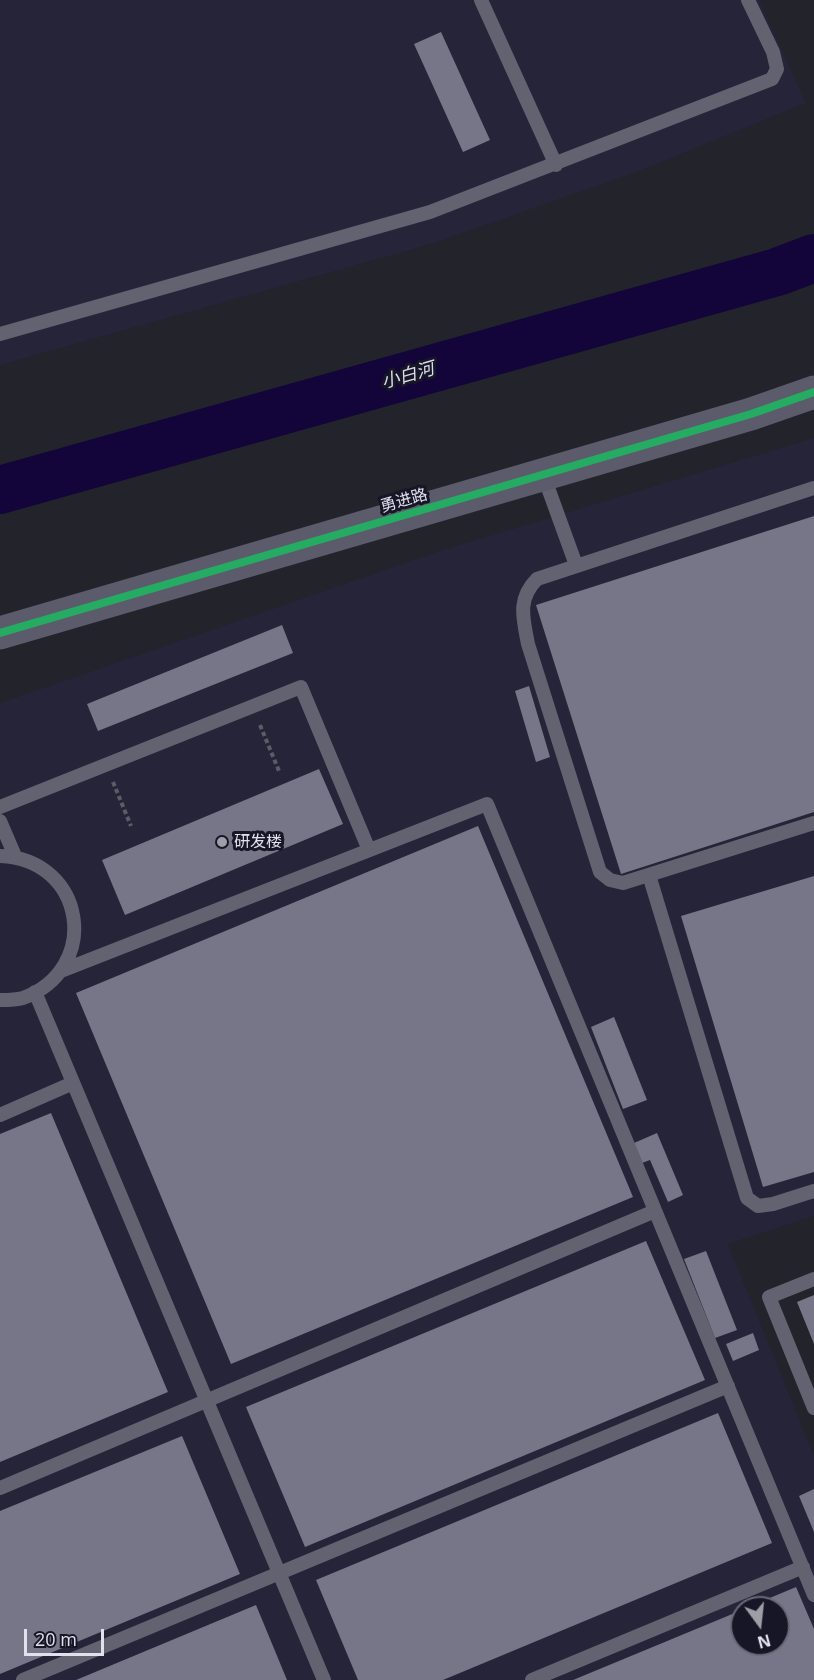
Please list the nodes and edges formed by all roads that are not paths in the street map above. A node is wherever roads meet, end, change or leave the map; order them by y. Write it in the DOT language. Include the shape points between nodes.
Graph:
graph roads {
  1 [pos="481,0"];
  2 [pos="748,0"];
  3 [pos="555,165"];
  4 [pos="0,334"];
  5 [pos="814,392"];
  6 [pos="543,474"];
  7 [pos="814,488"];
  8 [pos="576,565"];
  9 [pos="0,633"];
  10 [pos="0,807"];
  11 [pos="0,821"];
  12 [pos="814,823"];
  13 [pos="369,850"];
  14 [pos="0,856"];
  15 [pos="15,856"];
  16 [pos="649,875"];
  17 [pos="61,971"];
  18 [pos="34,992"];
  19 [pos="0,1000"];
  20 [pos="73,1083"];
  21 [pos="0,1115"];
  22 [pos="814,1191"];
  23 [pos="655,1211"];
  24 [pos="814,1279"];
  25 [pos="728,1386"];
  26 [pos="207,1401"];
  27 [pos="814,1408"];
  28 [pos="0,1488"];
  29 [pos="803,1567"];
  30 [pos="279,1574"];
  31 [pos="814,1595"];
  32 [pos="23,1680"];
  33 [pos="324,1680"];
  34 [pos="532,1680"];
  1 -- 3 [label="lane"];
  2 -- 3 [label="lane" via="773,52 777,69 772,80"];
  3 -- 4 [label="lane" via="430,212"];
  5 -- 6 [label="street, 勇进路"];
  6 -- 8 [label="lane"];
  6 -- 9 [label="street, 勇进路"];
  7 -- 8 [label="lane"];
  8 -- 16 [label="lane" via="537,579 528,588 523,600 528,644 600,872 623,884"];
  10 -- 13 [label="lane" via="301,687"];
  11 -- 15 [label="lane"];
  12 -- 16 [label="lane"];
  13 -- 17 [label="lane"];
  13 -- 23 [label="lane" via="487,804"];
  14 -- 15 [label="lane"];
  15 -- 17 [label="lane" via="38,864 57,880 70,901 75,925 72,949"];
  16 -- 22 [label="lane" via="747,1198 758,1206"];
  17 -- 18 [label="lane"];
  18 -- 19 [label="lane"];
  18 -- 20 [label="lane"];
  20 -- 21 [label="lane"];
  20 -- 26 [label="lane"];
  23 -- 25 [label="lane"];
  23 -- 26 [label="lane"];
  24 -- 27 [label="lane" via="769,1297"];
  25 -- 29 [label="lane"];
  25 -- 30 [label="lane"];
  26 -- 28 [label="lane"];
  26 -- 30 [label="lane"];
  29 -- 31 [label="lane"];
  29 -- 34 [label="lane"];
  30 -- 32 [label="lane"];
  30 -- 33 [label="lane"];
}
